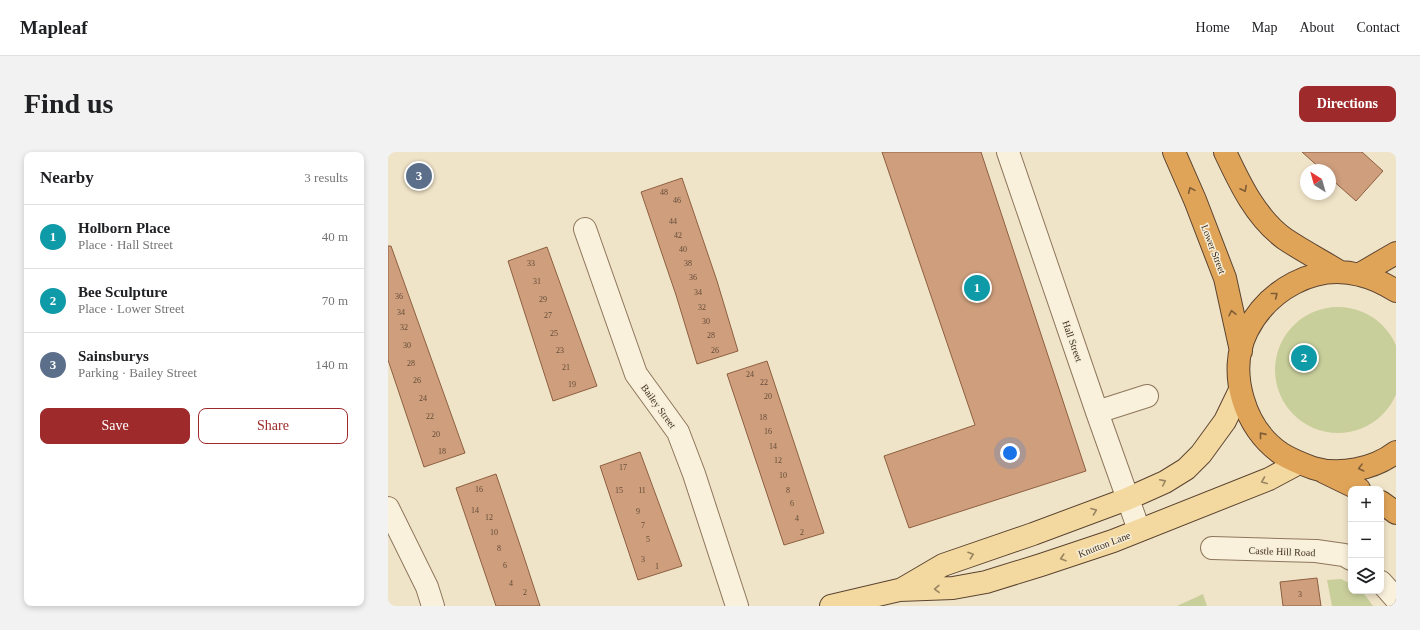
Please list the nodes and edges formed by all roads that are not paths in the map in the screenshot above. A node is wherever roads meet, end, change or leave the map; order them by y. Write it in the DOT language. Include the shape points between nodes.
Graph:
graph roads {
  1 [pos="1008,152"];
  2 [pos="1174,152"];
  3 [pos="1226,152"];
  4 [pos="586,229"];
  5 [pos="1396,253"];
  6 [pos="1350,273"];
  7 [pos="1396,291"];
  8 [pos="1241,351"];
  9 [pos="1240,390"];
  10 [pos="1147,396"];
  11 [pos="1097,412"];
  12 [pos="1396,452"];
  13 [pos="1308,466"];
  14 [pos="1352,486"];
  15 [pos="1127,499"];
  16 [pos="1384,504"];
  17 [pos="388,508"];
  18 [pos="1396,513"];
  19 [pos="1139,530"];
  20 [pos="1212,548"];
  21 [pos="1348,557"];
  22 [pos="1384,586"];
  23 [pos="899,590"];
  24 [pos="1396,600"];
  25 [pos="433,606"];
  26 [pos="737,606"];
  27 [pos="831,606"];
  1 -- 11 [label="street, Hall Street"];
  8 -- 2 [label="highway, Lower Street, one-way" via="1225,278"];
  3 -- 6 [label="highway, one-way" via="1246,194 1268,224 1285,239"];
  4 -- 26 [label="street, Bailey Street" via="636,374 678,432"];
  5 -- 6 [label="highway"];
  6 -- 7 [label="highway" via="1378,281"];
  8 -- 6 [label="highway, one-way" via="1256,315 1284,288 1302,279 1321,274"];
  8 -- 9 [label="highway" via="1238,370"];
  13 -- 9 [label="highway, one-way" via="1282,454 1267,441 1255,426"];
  15 -- 9 [label="main road, Knutton Lane, one-way" via="1165,482 1186,469 1201,454 1225,421"];
  10 -- 11 [label="street"];
  11 -- 15 [label="street, Hall Street"];
  12 -- 13 [label="highway, one-way" via="1375,464 1356,469 1337,471"];
  13 -- 14 [label="highway"];
  13 -- 19 [label="main road, Knutton Lane, one-way"];
  15 -- 19 [label="street, Hall Street"];
  23 -- 15 [label="main road, Knutton Lane, one-way" via="943,565"];
  16 -- 18 [label="highway"];
  17 -- 25 [label="street" via="427,587"];
  19 -- 23 [label="main road, Knutton Lane, one-way" via="1075,554 986,582 953,588"];
  20 -- 21 [label="street, Castle Hill Road" via="1316,552"];
  22 -- 24 [label="street"];
  23 -- 27 [label="main road, Knutton Lane"];
}
